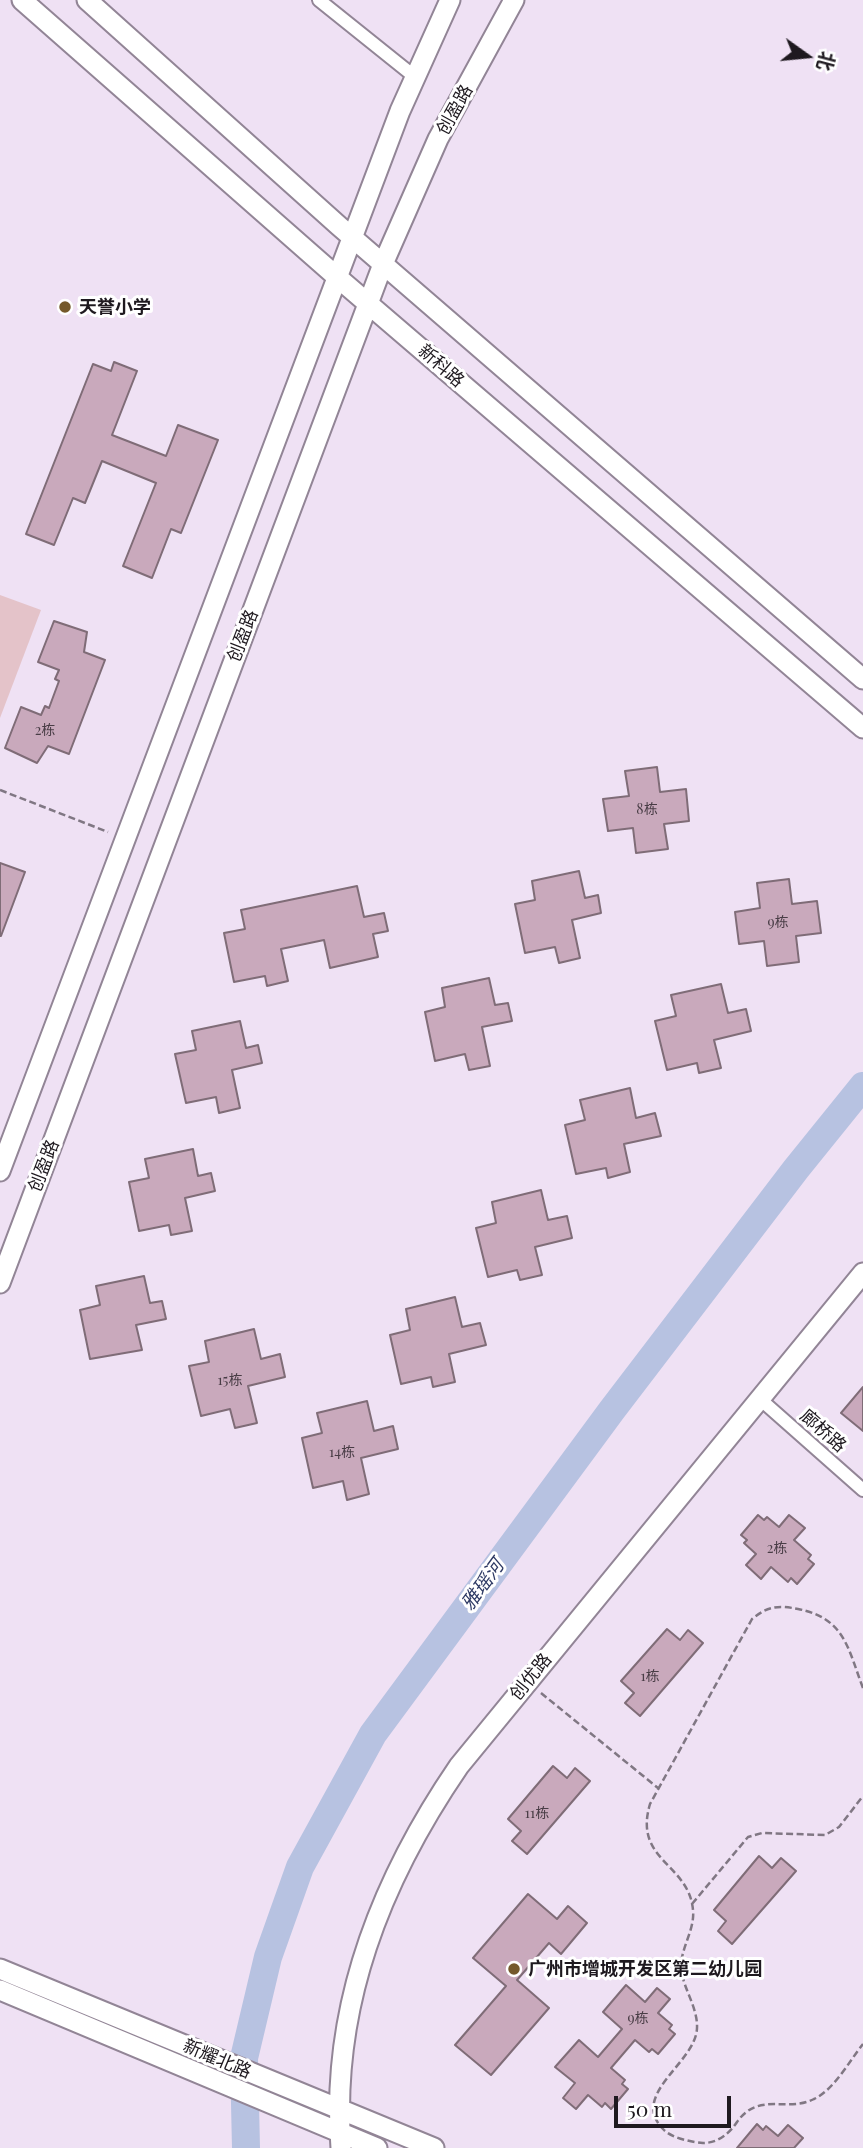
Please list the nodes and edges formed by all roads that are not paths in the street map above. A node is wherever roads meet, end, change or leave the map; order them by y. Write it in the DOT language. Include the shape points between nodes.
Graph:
graph roads {
  1 [pos="22,0"];
  2 [pos="87,0"];
  3 [pos="319,0"];
  4 [pos="450,0"];
  5 [pos="514,0"];
  6 [pos="415,76"];
  7 [pos="352,237"];
  8 [pos="383,264"];
  9 [pos="337,277"];
  10 [pos="368,304"];
  11 [pos="863,678"];
  12 [pos="863,728"];
  13 [pos="0,1171"];
  14 [pos="863,1273"];
  15 [pos="0,1283"];
  16 [pos="760,1399"];
  17 [pos="863,1490"];
  18 [pos="0,1969"];
  19 [pos="0,1990"];
  20 [pos="340,2109"];
  21 [pos="340,2140"];
  22 [pos="377,2148"];
  23 [pos="434,2148"];
  1 -- 9 [label="street, 新科路"];
  2 -- 7 [label="street"];
  3 -- 6 [label="street"];
  4 -- 6 [label="street"];
  5 -- 8 [label="street, 创盈路" via="438,139"];
  6 -- 7 [label="street"];
  7 -- 8 [label="street"];
  7 -- 9 [label="street"];
  8 -- 10 [label="street, 创盈路"];
  8 -- 11 [label="street"];
  9 -- 10 [label="street, 新科路"];
  9 -- 13 [label="street"];
  10 -- 12 [label="street, 新科路"];
  10 -- 15 [label="street, 创盈路"];
  14 -- 16 [label="street, 创优路"];
  16 -- 17 [label="street, 廊桥路"];
  16 -- 20 [label="street, 创优路" via="458,1766 424,1817 371,1928 354,1987"];
  18 -- 20 [label="street, 新耀北路"];
  19 -- 21 [label="street, 新耀北路" via="306,2118"];
  20 -- 21 [label="street, 创优路"];
  20 -- 23 [label="street, 新耀北路"];
  21 -- 22 [label="street, 新耀北路"];
}
